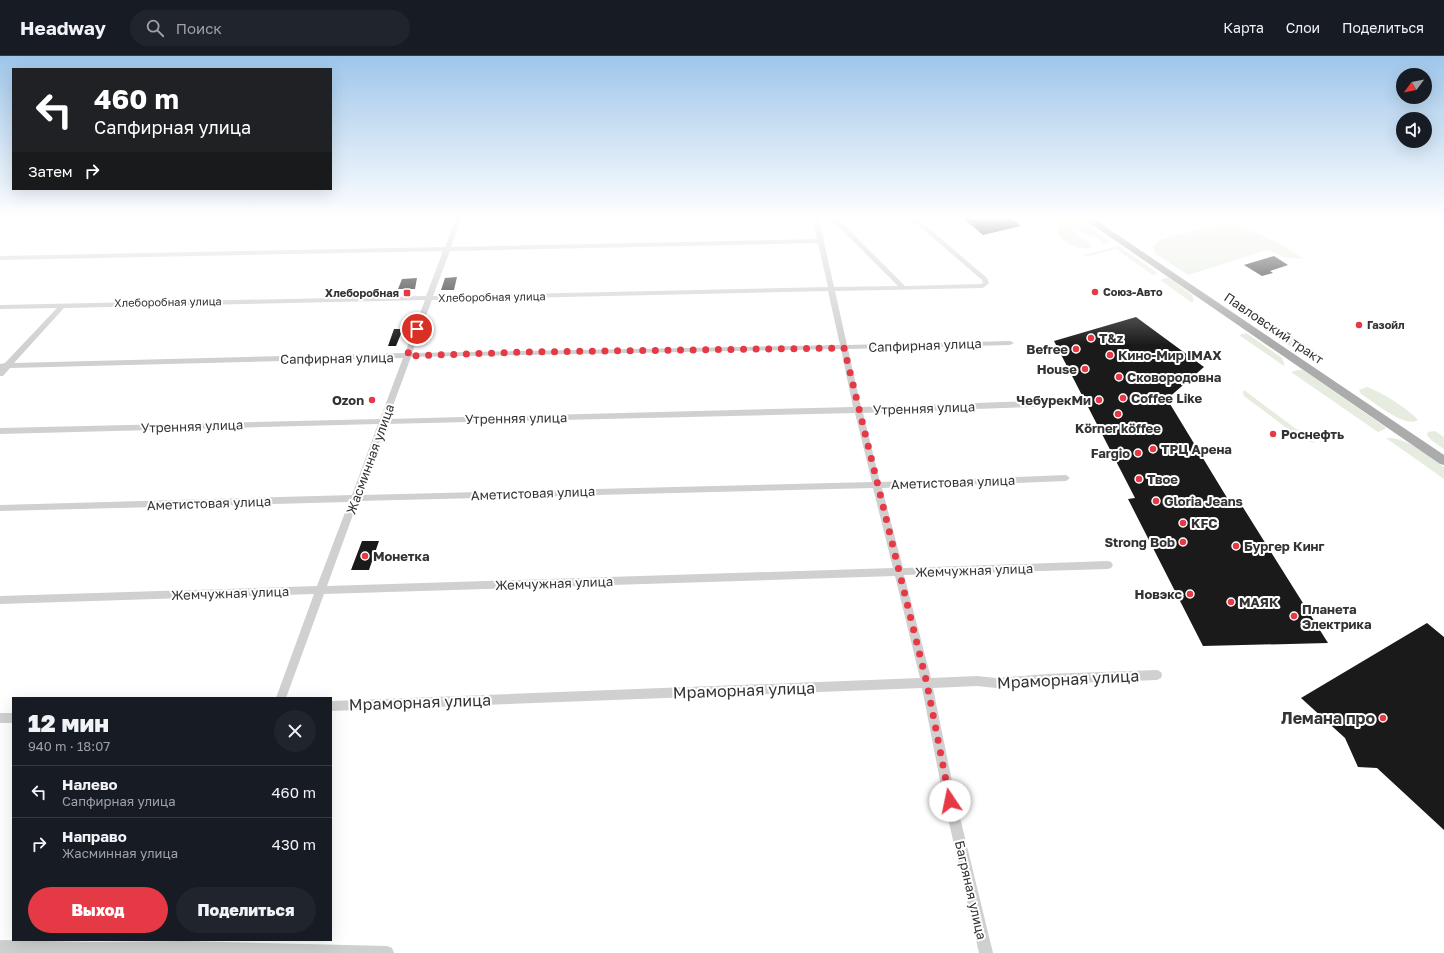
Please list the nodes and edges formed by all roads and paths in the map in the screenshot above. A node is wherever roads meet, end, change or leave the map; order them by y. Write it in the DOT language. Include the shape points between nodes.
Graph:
graph roads {
  1 [pos="442,261"];
  2 [pos="826,261"];
  3 [pos="876,261"];
  4 [pos="964,261"];
  5 [pos="1150,261"];
  6 [pos="904,288"];
  7 [pos="832,289"];
  8 [pos="429,299"];
  9 [pos="63,305"];
  10 [pos="0,307"];
  11 [pos="1010,343"];
  12 [pos="844,348"];
  13 [pos="407,356"];
  14 [pos="4,366"];
  15 [pos="0,374"];
  16 [pos="1032,404"];
  17 [pos="858,410"];
  18 [pos="384,421"];
  19 [pos="0,431"];
  20 [pos="1444,460"];
  21 [pos="1066,478"];
  22 [pos="877,485"];
  23 [pos="355,499"];
  24 [pos="0,508"];
  25 [pos="1108,565"];
  26 [pos="900,573"];
  27 [pos="322,591"];
  28 [pos="0,600"];
  29 [pos="1157,675"];
  30 [pos="927,684"];
  31 [pos="281,697"];
  32 [pos="332,706"];
  33 [pos="0,718"];
  34 [pos="12,718"];
  35 [pos="0,947"];
  36 [pos="185,947"];
  37 [pos="387,953"];
  38 [pos="986,953"];
  1 -- 8 [label="street, Жасминная улица"];
  2 -- 7 [label="street, Багряная улица"];
  3 -- 6 [label="street"];
  4 -- 6 [label="street, Хлеборобная улица" via="985,279 984,286"];
  5 -- 20 [label="main road, Павловский тракт"];
  6 -- 7 [label="street, Хлеборобная улица"];
  7 -- 8 [label="street, Хлеборобная улица"];
  7 -- 12 [label="street, Багряная улица"];
  8 -- 9 [label="street, Хлеборобная улица"];
  8 -- 13 [label="street, Жасминная улица"];
  9 -- 10 [label="street, Хлеборобная улица"];
  9 -- 14 [label="street"];
  11 -- 12 [label="street, Сапфирная улица"];
  12 -- 13 [label="street, Сапфирная улица"];
  12 -- 17 [label="street, Багряная улица"];
  13 -- 14 [label="street, Сапфирная улица"];
  13 -- 18 [label="street, Жасминная улица"];
  14 -- 15 [label="street"];
  16 -- 17 [label="street, Утренняя улица"];
  17 -- 18 [label="street, Утренняя улица"];
  17 -- 22 [label="street, Багряная улица"];
  18 -- 19 [label="street, Утренняя улица"];
  18 -- 23 [label="street, Жасминная улица"];
  21 -- 22 [label="street, Аметистовая улица"];
  22 -- 23 [label="street, Аметистовая улица"];
  22 -- 26 [label="street, Багряная улица"];
  23 -- 24 [label="street, Аметистовая улица"];
  23 -- 27 [label="street, Жасминная улица"];
  25 -- 26 [label="street, Жемчужная улица"];
  26 -- 27 [label="street, Жемчужная улица"];
  26 -- 30 [label="street, Багряная улица"];
  27 -- 28 [label="street, Жемчужная улица"];
  27 -- 31 [label="street, Жасминная улица"];
  29 -- 30 [label="street, Мраморная улица"];
  30 -- 32 [label="street, Мраморная улица"];
  30 -- 38 [label="street, Багряная улица" via="950,801"];
  33 -- 34 [label="street"];
  35 -- 36 [label="street"];
  36 -- 37 [label="street"];
}
